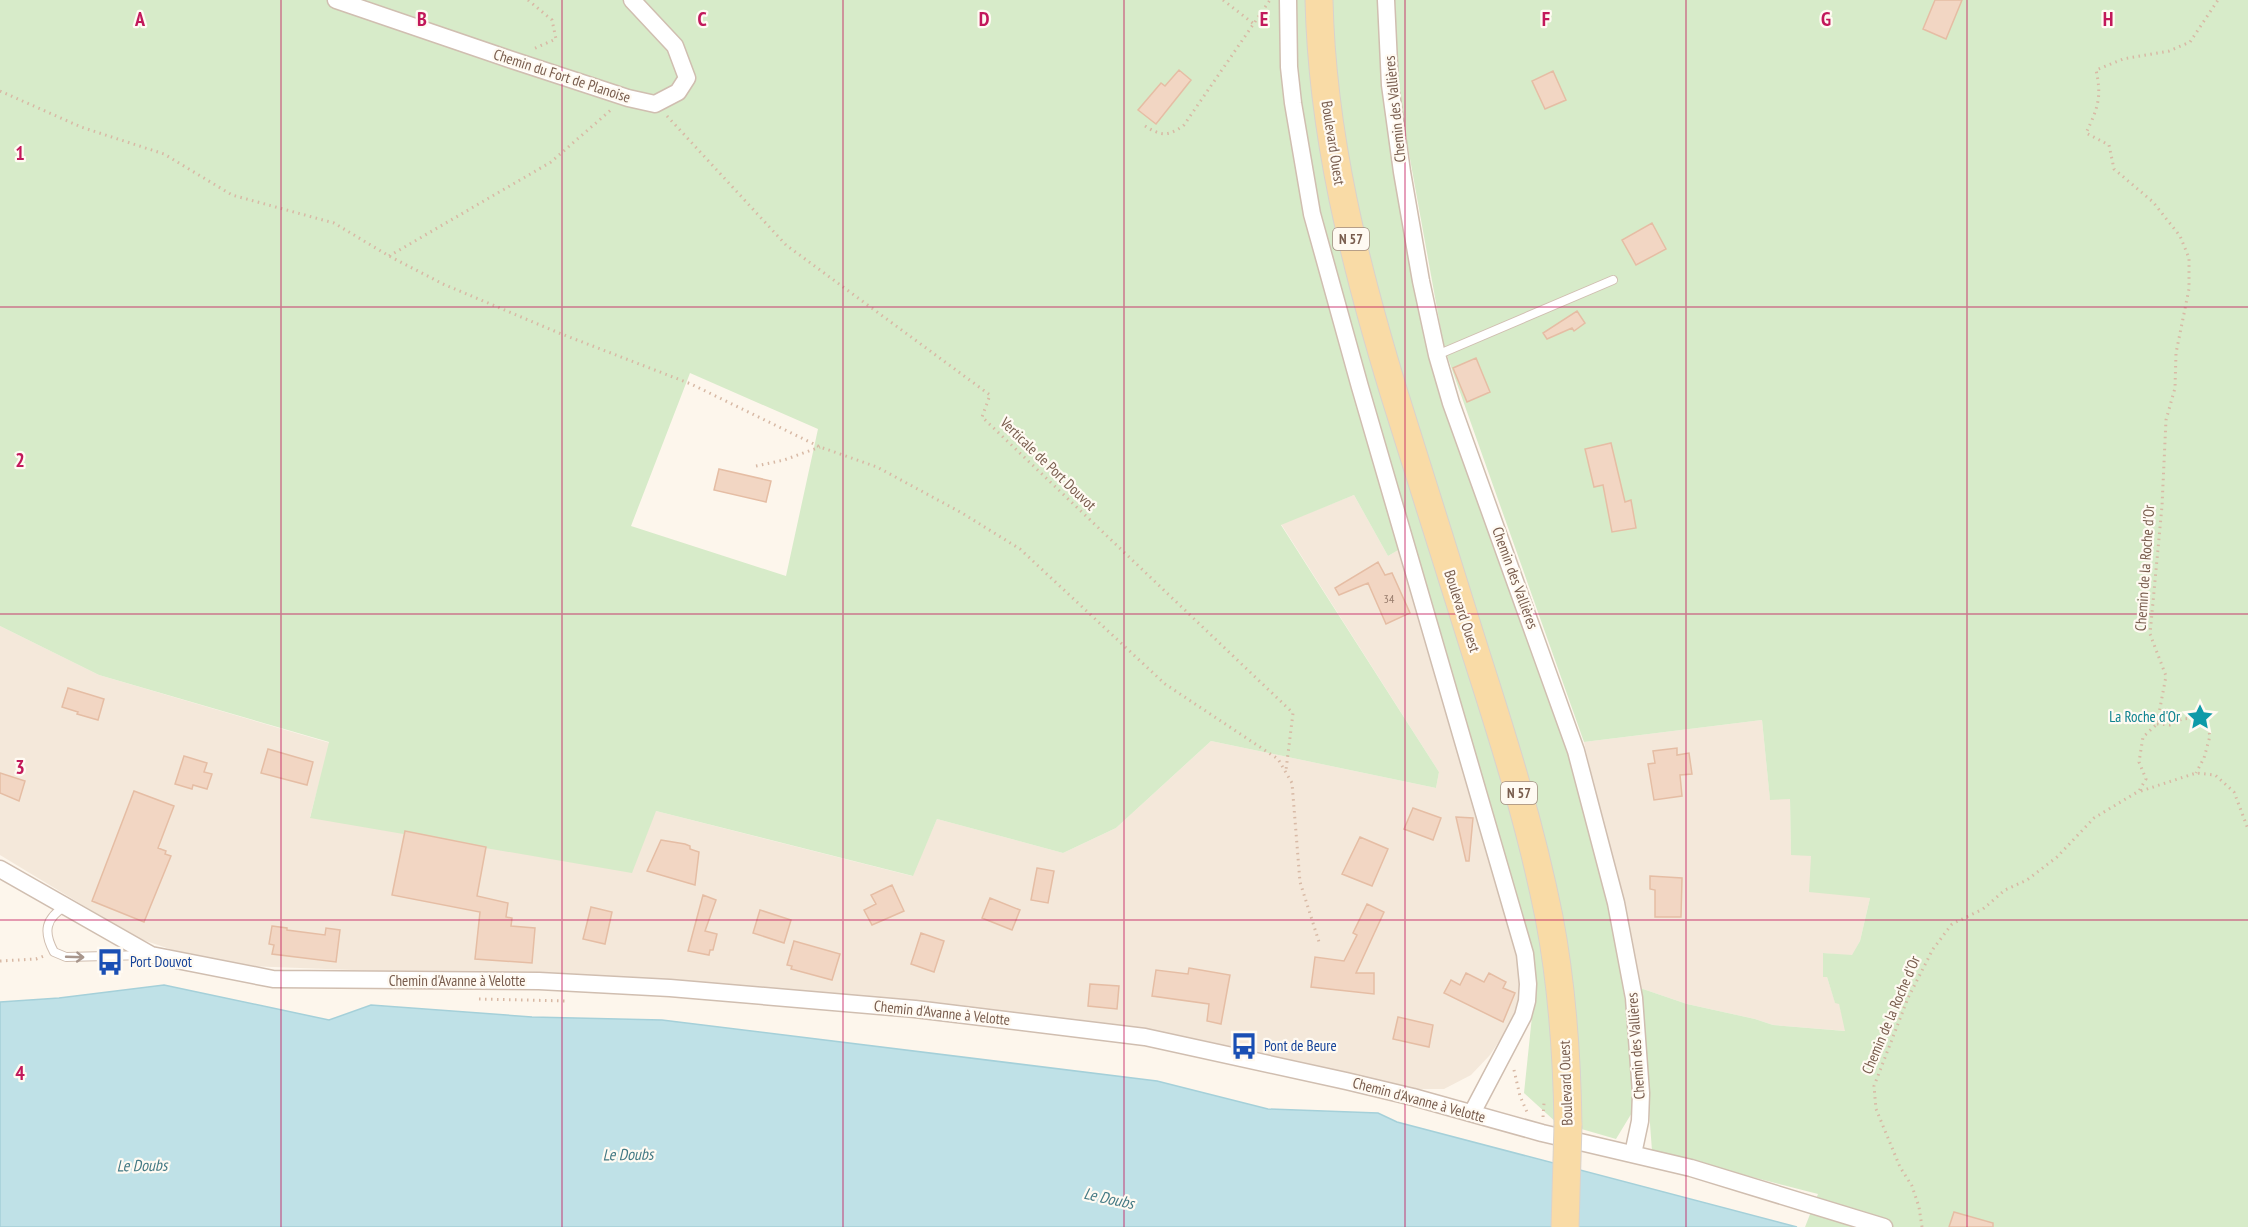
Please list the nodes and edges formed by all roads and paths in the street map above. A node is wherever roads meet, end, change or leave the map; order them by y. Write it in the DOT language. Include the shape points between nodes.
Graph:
graph roads {
  1 [pos="336,0"];
  2 [pos="528,0"];
  3 [pos="632,0"];
  4 [pos="1223,0"];
  5 [pos="1269,0"];
  6 [pos="1288,0"];
  7 [pos="1319,0"];
  8 [pos="1386,0"];
  9 [pos="2218,0"];
  10 [pos="1254,24"];
  11 [pos="509,59"];
  12 [pos="0,91"];
  13 [pos="628,98"];
  14 [pos="655,104"];
  15 [pos="1145,126"];
  16 [pos="389,256"];
  17 [pos="1613,280"];
  18 [pos="1437,355"];
  19 [pos="820,447"];
  20 [pos="756,466"];
  21 [pos="2157,724"];
  22 [pos="1286,770"];
  23 [pos="2196,774"];
  24 [pos="2139,791"];
  25 [pos="2248,829"];
  26 [pos="0,869"];
  27 [pos="66,906"];
  28 [pos="1319,942"];
  29 [pos="54,952"];
  30 [pos="152,955"];
  31 [pos="0,961"];
  32 [pos="1509,1046"];
  33 [pos="1472,1113"];
  34 [pos="1542,1133"];
  35 [pos="1633,1154"];
  36 [pos="1565,1227"];
  37 [pos="1884,1227"];
  38 [pos="1923,1227"];
  1 -- 11 [label="street, Chemin du Fort de Planoise"];
  2 -- 11 [label="path" via="552,20 556,39"];
  3 -- 14 [label="street" via="675,46 687,78 678,92"];
  4 -- 10 [label="path"];
  5 -- 10 [label="path"];
  6 -- 32 [label="street" via="1293,103 1312,214 1525,954 1527,1001"];
  7 -- 36 [label="main road, Boulevard Ouest / N 57, bridge" via="1327,108 1358,265 1400,413 1513,770 1542,887 1563,1017 1568,1125"];
  8 -- 18 [label="street, Chemin des Vallières" via="1390,85 1402,172"];
  9 -- 21 [label="path, Chemin de la Roche d'Or" via="2190,42 2096,70 2100,87 2098,108 2086,133 2109,145 2114,169 2153,202 2180,236 2189,258 2189,289 2176,353 2175,388 2166,420 2150,634 2166,676"];
  10 -- 15 [label="path" via="1184,124 1175,132 1159,135"];
  11 -- 13 [label="street, Chemin du Fort de Planoise"];
  12 -- 16 [label="path" via="81,127 164,154 232,195 334,224"];
  13 -- 14 [label="street, Chemin du Fort de Planoise"];
  13 -- 16 [label="path" via="551,162"];
  14 -- 22 [label="path, Verticale de Port Douvot" via="786,245 990,395 982,417 1293,713"];
  16 -- 19 [label="path" via="444,284 692,384"];
  17 -- 18 [label="lane"];
  18 -- 35 [label="street, Chemin des Vallières" via="1576,751 1616,903 1634,998 1641,1093"];
  19 -- 20 [label="path"];
  19 -- 22 [label="path" via="877,467 1020,549 1165,684 1272,754"];
  21 -- 23 [label="path" via="2205,717 2210,736"];
  21 -- 24 [label="path, Chemin de la Roche d'Or" via="2143,738 2139,762 2146,779"];
  22 -- 28 [label="path" via="1294,799 1300,882"];
  23 -- 24 [label="path"];
  23 -- 25 [label="path" via="2215,775 2234,792"];
  24 -- 38 [label="path, Chemin de la Roche d'Or" via="2094,818 2057,857 2027,880 1952,924 1933,949 1908,998 1874,1086 1876,1109 1912,1186"];
  26 -- 27 [label="street, Chemin d'Avanne à Velotte"];
  27 -- 29 [label="lane" via="47,928 47,939"];
  27 -- 30 [label="street, Chemin d'Avanne à Velotte"];
  29 -- 30 [label="lane, one-way" via="66,957"];
  29 -- 31 [label="path" via="36,959"];
  30 -- 33 [label="street, Chemin d'Avanne à Velotte" via="273,979 539,981 670,988 1050,1025 1145,1037 1217,1052"];
  32 -- 33 [label="street"];
  32 -- 34 [label="path" via="1520,1096 1529,1118"];
  33 -- 34 [label="street, Chemin d'Avanne à Velotte"];
  34 -- 35 [label="street, Chemin d'Avanne à Velotte"];
  35 -- 37 [label="street, Chemin d'Avanne à Velotte" via="1748,1184"];
}
